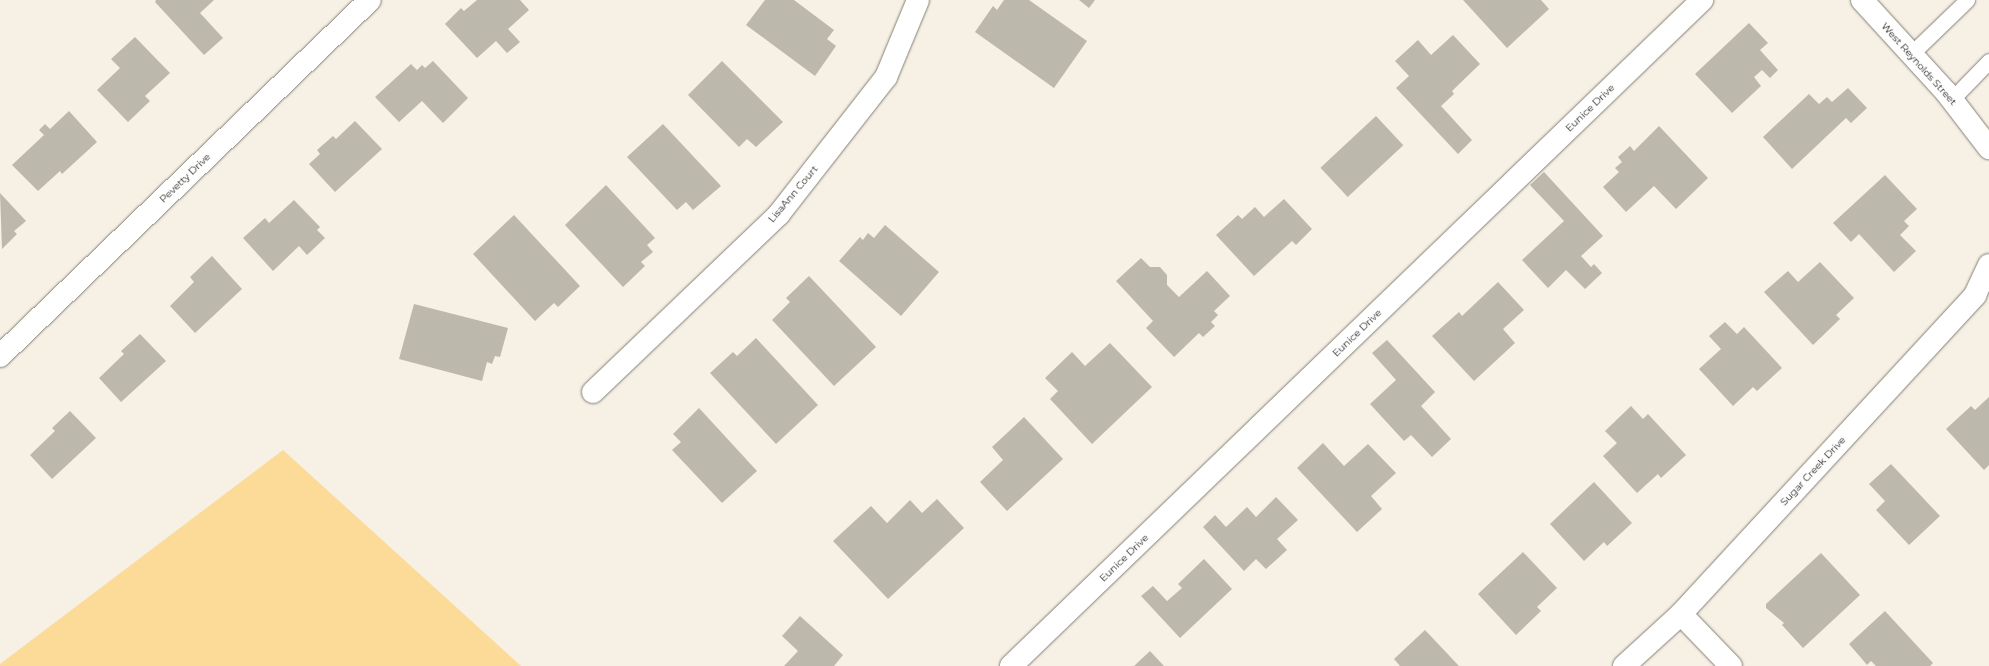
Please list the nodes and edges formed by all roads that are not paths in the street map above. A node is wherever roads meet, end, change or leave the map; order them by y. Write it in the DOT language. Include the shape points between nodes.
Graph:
graph roads {
  1 [pos="370,0"];
  2 [pos="918,0"];
  3 [pos="1702,0"];
  4 [pos="1862,0"];
  5 [pos="1967,0"];
  6 [pos="1911,54"];
  7 [pos="1989,61"];
  8 [pos="1952,99"];
  9 [pos="1989,148"];
  10 [pos="1989,265"];
  11 [pos="0,356"];
  12 [pos="593,392"];
  13 [pos="1681,614"];
  14 [pos="1011,666"];
  15 [pos="1624,666"];
  16 [pos="1731,666"];
  1 -- 11 [label="street, Pevetty Drive"];
  2 -- 12 [label="street, LisaAnn Court" via="886,77 779,214"];
  3 -- 14 [label="street, Eunice Drive"];
  4 -- 6 [label="street, West Reynolds Street"];
  5 -- 6 [label="lane"];
  6 -- 8 [label="street, West Reynolds Street"];
  7 -- 8 [label="lane"];
  8 -- 9 [label="street, West Reynolds Street"];
  10 -- 13 [label="street, Sugar Creek Drive" via="1975,295"];
  13 -- 15 [label="street, Sugar Creek Drive"];
  13 -- 16 [label="street"];
}
